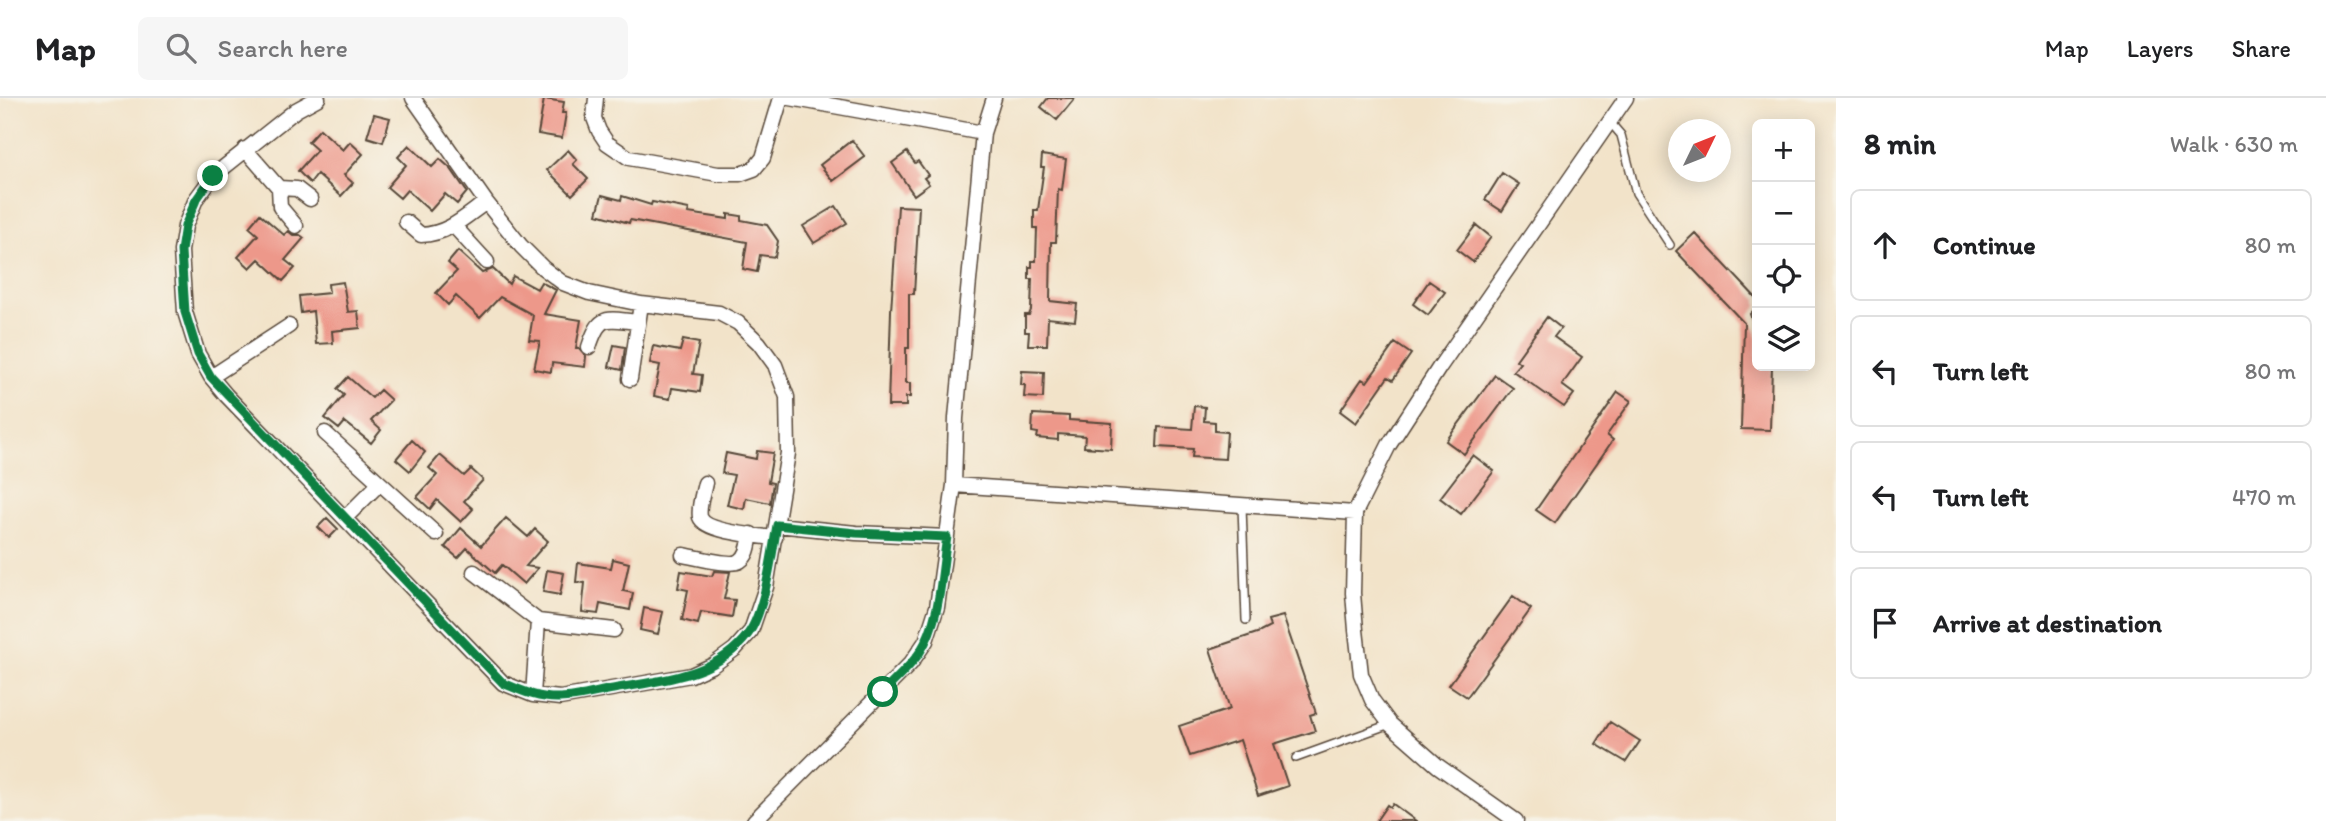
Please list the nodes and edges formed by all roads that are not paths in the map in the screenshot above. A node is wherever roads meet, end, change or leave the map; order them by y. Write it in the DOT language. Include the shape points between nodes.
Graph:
graph roads {
  1 [pos="318,98"];
  2 [pos="413,98"];
  3 [pos="596,98"];
  4 [pos="781,98"];
  5 [pos="790,98"];
  6 [pos="994,98"];
  7 [pos="1626,98"];
  8 [pos="1610,122"];
  9 [pos="983,133"];
  10 [pos="245,149"];
  11 [pos="279,188"];
  12 [pos="310,199"];
  13 [pos="486,202"];
  14 [pos="406,222"];
  15 [pos="296,226"];
  16 [pos="453,226"];
  17 [pos="1670,246"];
  18 [pos="488,262"];
  19 [pos="641,304"];
  20 [pos="638,322"];
  21 [pos="289,326"];
  22 [pos="589,347"];
  23 [pos="211,377"];
  24 [pos="630,379"];
  25 [pos="325,433"];
  26 [pos="705,483"];
  27 [pos="379,484"];
  28 [pos="954,485"];
  29 [pos="1242,505"];
  30 [pos="1354,513"];
  31 [pos="345,518"];
  32 [pos="776,532"];
  33 [pos="436,534"];
  34 [pos="751,534"];
  35 [pos="947,537"];
  36 [pos="683,555"];
  37 [pos="474,572"];
  38 [pos="1246,620"];
  39 [pos="538,621"];
  40 [pos="614,629"];
  41 [pos="533,695"];
  42 [pos="1390,724"];
  43 [pos="1296,758"];
  44 [pos="754,821"];
  45 [pos="1516,821"];
  1 -- 10 [label="street"];
  2 -- 13 [label="street"];
  3 -- 4 [label="street" via="594,118 599,131 607,143 629,158 740,174 754,169 763,158"];
  5 -- 9 [label="street"];
  6 -- 9 [label="street"];
  7 -- 8 [label="street"];
  8 -- 17 [label="lane" via="1621,135 1636,193"];
  8 -- 30 [label="street" via="1439,368 1389,445"];
  9 -- 28 [label="street" via="956,418"];
  10 -- 11 [label="street"];
  10 -- 23 [label="street" via="213,176 196,200 181,251 185,312 198,354"];
  11 -- 12 [label="street" via="297,189"];
  11 -- 15 [label="street" via="279,207"];
  13 -- 16 [label="street"];
  13 -- 19 [label="street" via="521,246 563,283"];
  14 -- 16 [label="street" via="421,235"];
  16 -- 18 [label="street"];
  19 -- 20 [label="street"];
  19 -- 32 [label="street" via="719,313 738,323 775,365 787,397 788,453"];
  20 -- 22 [label="street" via="601,322"];
  20 -- 24 [label="street"];
  21 -- 23 [label="street"];
  23 -- 31 [label="street"];
  25 -- 27 [label="street"];
  26 -- 34 [label="street" via="699,514 702,522"];
  27 -- 31 [label="street"];
  27 -- 33 [label="street"];
  28 -- 29 [label="street"];
  28 -- 35 [label="street"];
  29 -- 30 [label="street"];
  29 -- 38 [label="lane"];
  30 -- 42 [label="street" via="1353,593 1361,674 1372,700"];
  31 -- 41 [label="street" via="503,683"];
  32 -- 34 [label="street"];
  32 -- 35 [label="street"];
  32 -- 41 [label="street" via="766,587 751,631 713,665 691,675 560,698"];
  34 -- 36 [label="street" via="747,552 733,563"];
  35 -- 44 [label="street" via="937,607 918,655"];
  37 -- 39 [label="street"];
  39 -- 40 [label="street"];
  39 -- 41 [label="street"];
  42 -- 43 [label="lane"];
  42 -- 45 [label="street" via="1438,766"];
}
